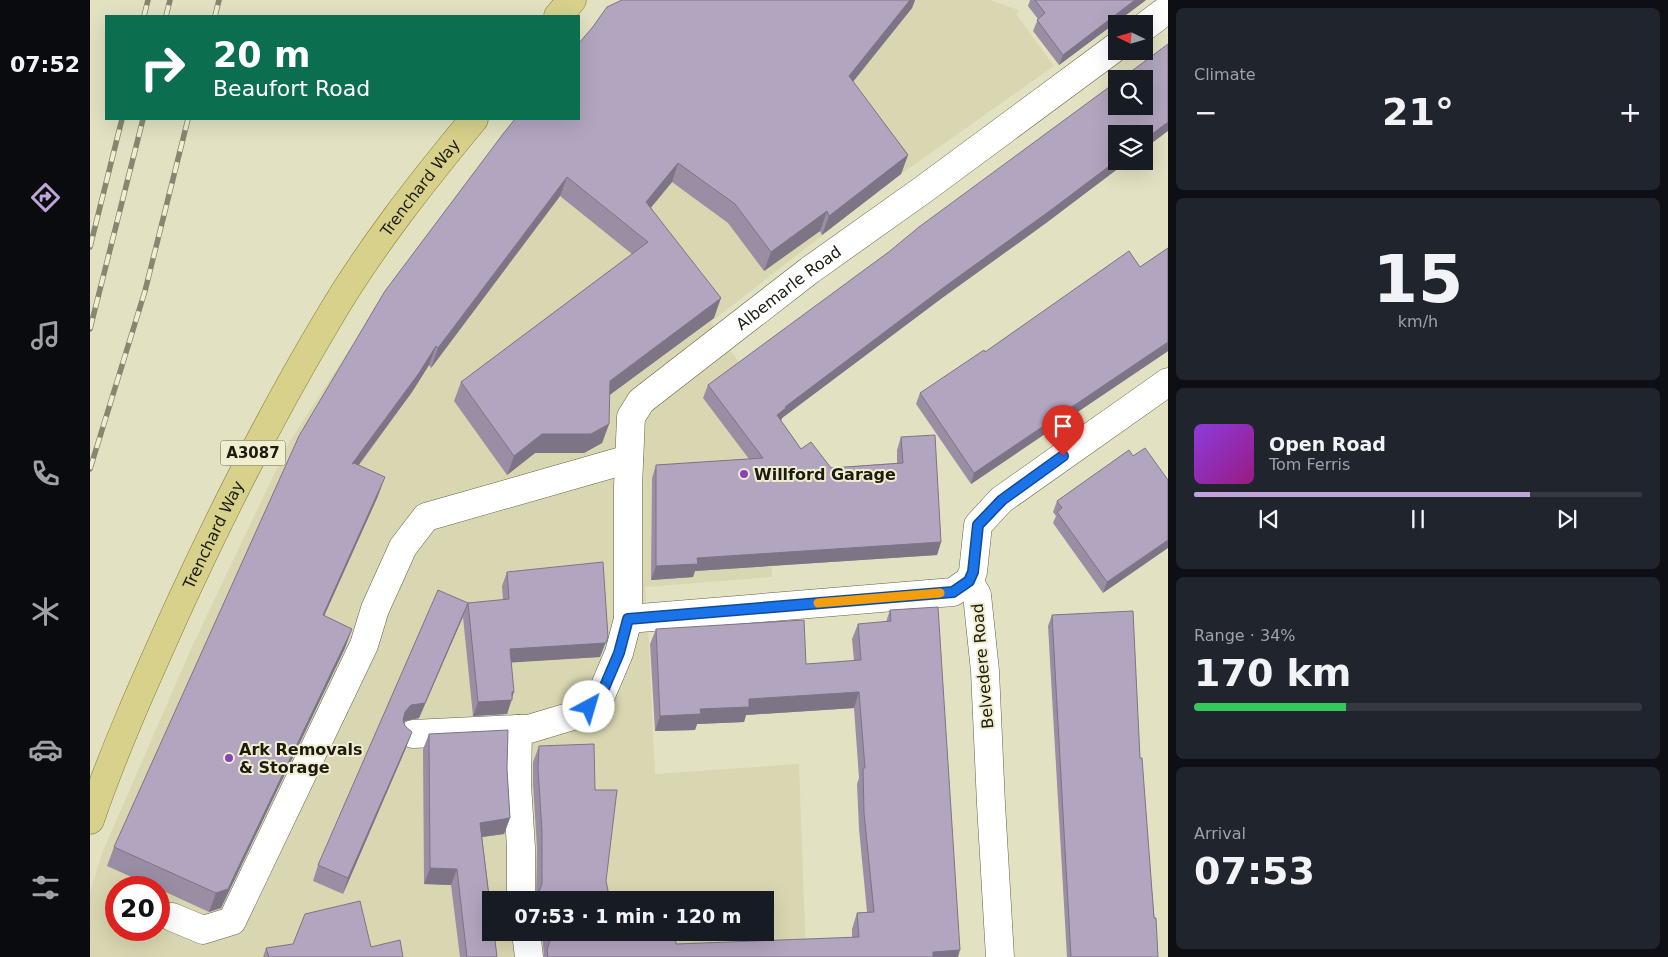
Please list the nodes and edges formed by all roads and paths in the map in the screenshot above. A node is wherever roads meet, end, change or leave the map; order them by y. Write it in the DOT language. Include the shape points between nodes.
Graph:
graph roads {
  1 [pos="572,0"];
  2 [pos="1168,9"];
  3 [pos="559,15"];
  4 [pos="1153,20"];
  5 [pos="1108,53"];
  6 [pos="473,120"];
  7 [pos="1168,382"];
  8 [pos="629,459"];
  9 [pos="969,581"];
  10 [pos="628,619"];
  11 [pos="518,729"];
  12 [pos="413,734"];
  13 [pos="90,820"];
  14 [pos="521,891"];
  15 [pos="172,917"];
  16 [pos="527,941"];
  17 [pos="529,957"];
  18 [pos="1000,957"];
  1 -- 3 [label="main road"];
  2 -- 4 [label="street"];
  5 -- 8 [label="street, Albemarle Road" via="810,270 641,401 631,417"];
  6 -- 13 [label="main road, Trenchard Way / A3087" via="381,238 327,320 255,450 171,624"];
  7 -- 9 [label="street, Belvedere Road" via="1002,500 978,525 973,572"];
  8 -- 10 [label="street, Albemarle Road"];
  8 -- 15 [label="street" via="426,517 403,547 375,610 364,645 232,921 203,930"];
  9 -- 10 [label="street" via="953,592"];
  9 -- 18 [label="street, Belvedere Road" via="977,595 985,671"];
  10 -- 11 [label="street, Albemarle Road" via="619,653 599,700 579,714 529,729"];
  11 -- 12 [label="street, Albemarle Road"];
  11 -- 14 [label="street"];
  16 -- 17 [label="street"];
}
